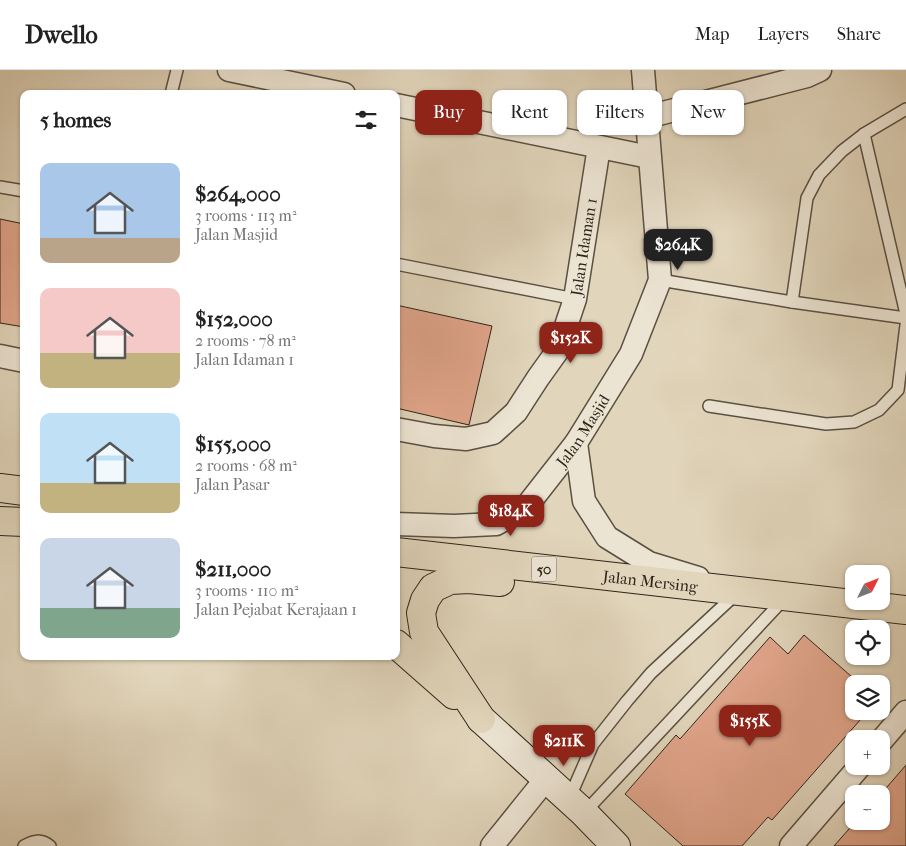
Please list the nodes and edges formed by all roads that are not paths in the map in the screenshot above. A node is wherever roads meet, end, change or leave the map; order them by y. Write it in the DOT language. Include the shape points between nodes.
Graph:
graph roads {
  1 [pos="177,70"];
  2 [pos="229,70"];
  3 [pos="643,70"];
  4 [pos="820,70"];
  5 [pos="172,90"];
  6 [pos="325,90"];
  7 [pos="645,90"];
  8 [pos="400,106"];
  9 [pos="906,109"];
  10 [pos="662,113"];
  11 [pos="864,134"];
  12 [pos="648,135"];
  13 [pos="600,147"];
  14 [pos="649,157"];
  15 [pos="0,187"];
  16 [pos="20,190"];
  17 [pos="400,265"];
  18 [pos="660,280"];
  19 [pos="575,299"];
  20 [pos="792,302"];
  21 [pos="906,316"];
  22 [pos="906,325"];
  23 [pos="0,356"];
  24 [pos="20,360"];
  25 [pos="709,406"];
  26 [pos="400,430"];
  27 [pos="576,443"];
  28 [pos="0,488"];
  29 [pos="20,490"];
  30 [pos="0,520"];
  31 [pos="20,522"];
  32 [pos="400,524"];
  33 [pos="400,552"];
  34 [pos="692,586"];
  35 [pos="739,591"];
  36 [pos="787,596"];
  37 [pos="904,614"];
  38 [pos="400,648"];
  39 [pos="906,712"];
  40 [pos="481,719"];
  41 [pos="890,731"];
  42 [pos="852,775"];
  43 [pos="546,779"];
  44 [pos="576,806"];
  45 [pos="24,846"];
  46 [pos="50,846"];
  47 [pos="492,846"];
  48 [pos="616,846"];
  49 [pos="791,846"];
  1 -- 5 [label="lane"];
  2 -- 6 [label="street"];
  3 -- 7 [label="street, Jalan Masjid"];
  4 -- 10 [label="street"];
  8 -- 13 [label="street"];
  9 -- 11 [label="lane"];
  11 -- 20 [label="lane" via="842,151 820,175 807,198"];
  11 -- 21 [label="lane"];
  12 -- 14 [label="street, Jalan Masjid"];
  13 -- 14 [label="street"];
  13 -- 19 [label="street, Jalan Idaman 1"];
  14 -- 18 [label="street, Jalan Masjid"];
  15 -- 16 [label="lane"];
  17 -- 19 [label="lane"];
  18 -- 20 [label="lane"];
  18 -- 27 [label="street, Jalan Masjid" via="631,354"];
  19 -- 26 [label="street, Jalan Idaman 1" via="558,350 516,412 493,433 466,439"];
  20 -- 21 [label="lane"];
  22 -- 25 [label="lane" via="898,390 879,410 854,422 826,424"];
  23 -- 24 [label="street"];
  27 -- 32 [label="street, Jalan Masjid" via="526,507 496,524"];
  27 -- 35 [label="street" via="584,501 607,537 649,563"];
  28 -- 29 [label="highway"];
  30 -- 31 [label="highway"];
  33 -- 34 [label="highway, Jalan Mersing / 50"];
  34 -- 35 [label="highway, Jalan Mersing / 50"];
  34 -- 40 [label="highway" via="648,597 469,579 450,580 433,588 424,600 421,613 424,632"];
  35 -- 36 [label="highway, Jalan Mersing / 50"];
  35 -- 44 [label="lane" via="651,673 593,744"];
  36 -- 37 [label="highway, Jalan Mersing / 50"];
  36 -- 44 [label="lane"];
  38 -- 40 [label="highway"];
  39 -- 41 [label="street"];
  40 -- 43 [label="main road"];
  42 -- 49 [label="street"];
  43 -- 44 [label="main road"];
  43 -- 47 [label="street"];
  44 -- 48 [label="main road"];
  45 -- 46 [label="lane" via="32,841"];
}
